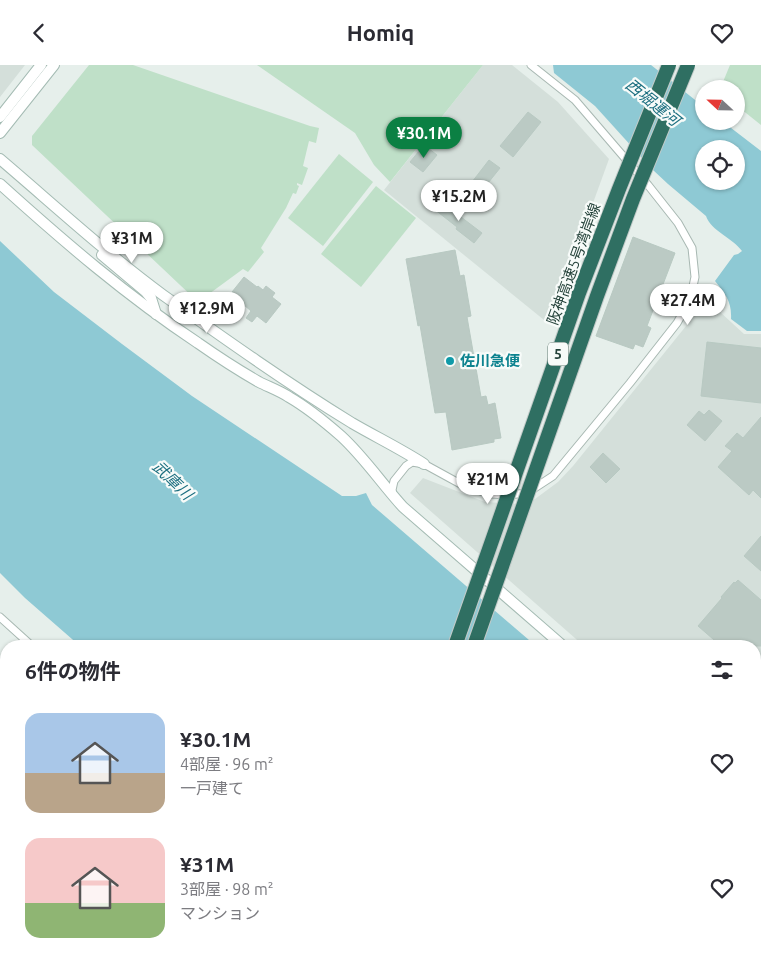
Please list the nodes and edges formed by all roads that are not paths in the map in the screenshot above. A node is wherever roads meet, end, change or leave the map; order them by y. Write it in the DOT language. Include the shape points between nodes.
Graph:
graph roads {
  1 [pos="41,65"];
  2 [pos="54,65"];
  3 [pos="531,65"];
  4 [pos="669,65"];
  5 [pos="688,65"];
  6 [pos="0,117"];
  7 [pos="0,133"];
  8 [pos="0,159"];
  9 [pos="0,184"];
  10 [pos="78,226"];
  11 [pos="156,314"];
  12 [pos="424,464"];
  13 [pos="395,499"];
  14 [pos="0,617"];
  15 [pos="25,640"];
  16 [pos="457,640"];
  17 [pos="476,640"];
  18 [pos="555,640"];
  1 -- 6 [label="street"];
  2 -- 7 [label="street"];
  3 -- 12 [label="street" via="575,100 678,223 692,248 695,277 690,300 677,323 553,477 527,493 491,494 466,487"];
  4 -- 16 [label="highway, 阪神高速5号湾岸線 / 5, bridge" via="579,293"];
  5 -- 17 [label="highway, 5, bridge" via="633,199"];
  8 -- 10 [label="street"];
  9 -- 11 [label="street" via="93,266"];
  10 -- 11 [label="street" via="83,238 146,292"];
  10 -- 12 [label="street" via="162,294 247,353 346,419"];
  11 -- 13 [label="street" via="260,383 312,412 363,459"];
  12 -- 13 [label="street" via="412,462 406,466 394,481"];
  13 -- 18 [label="street"];
  14 -- 15 [label="street"];
}
